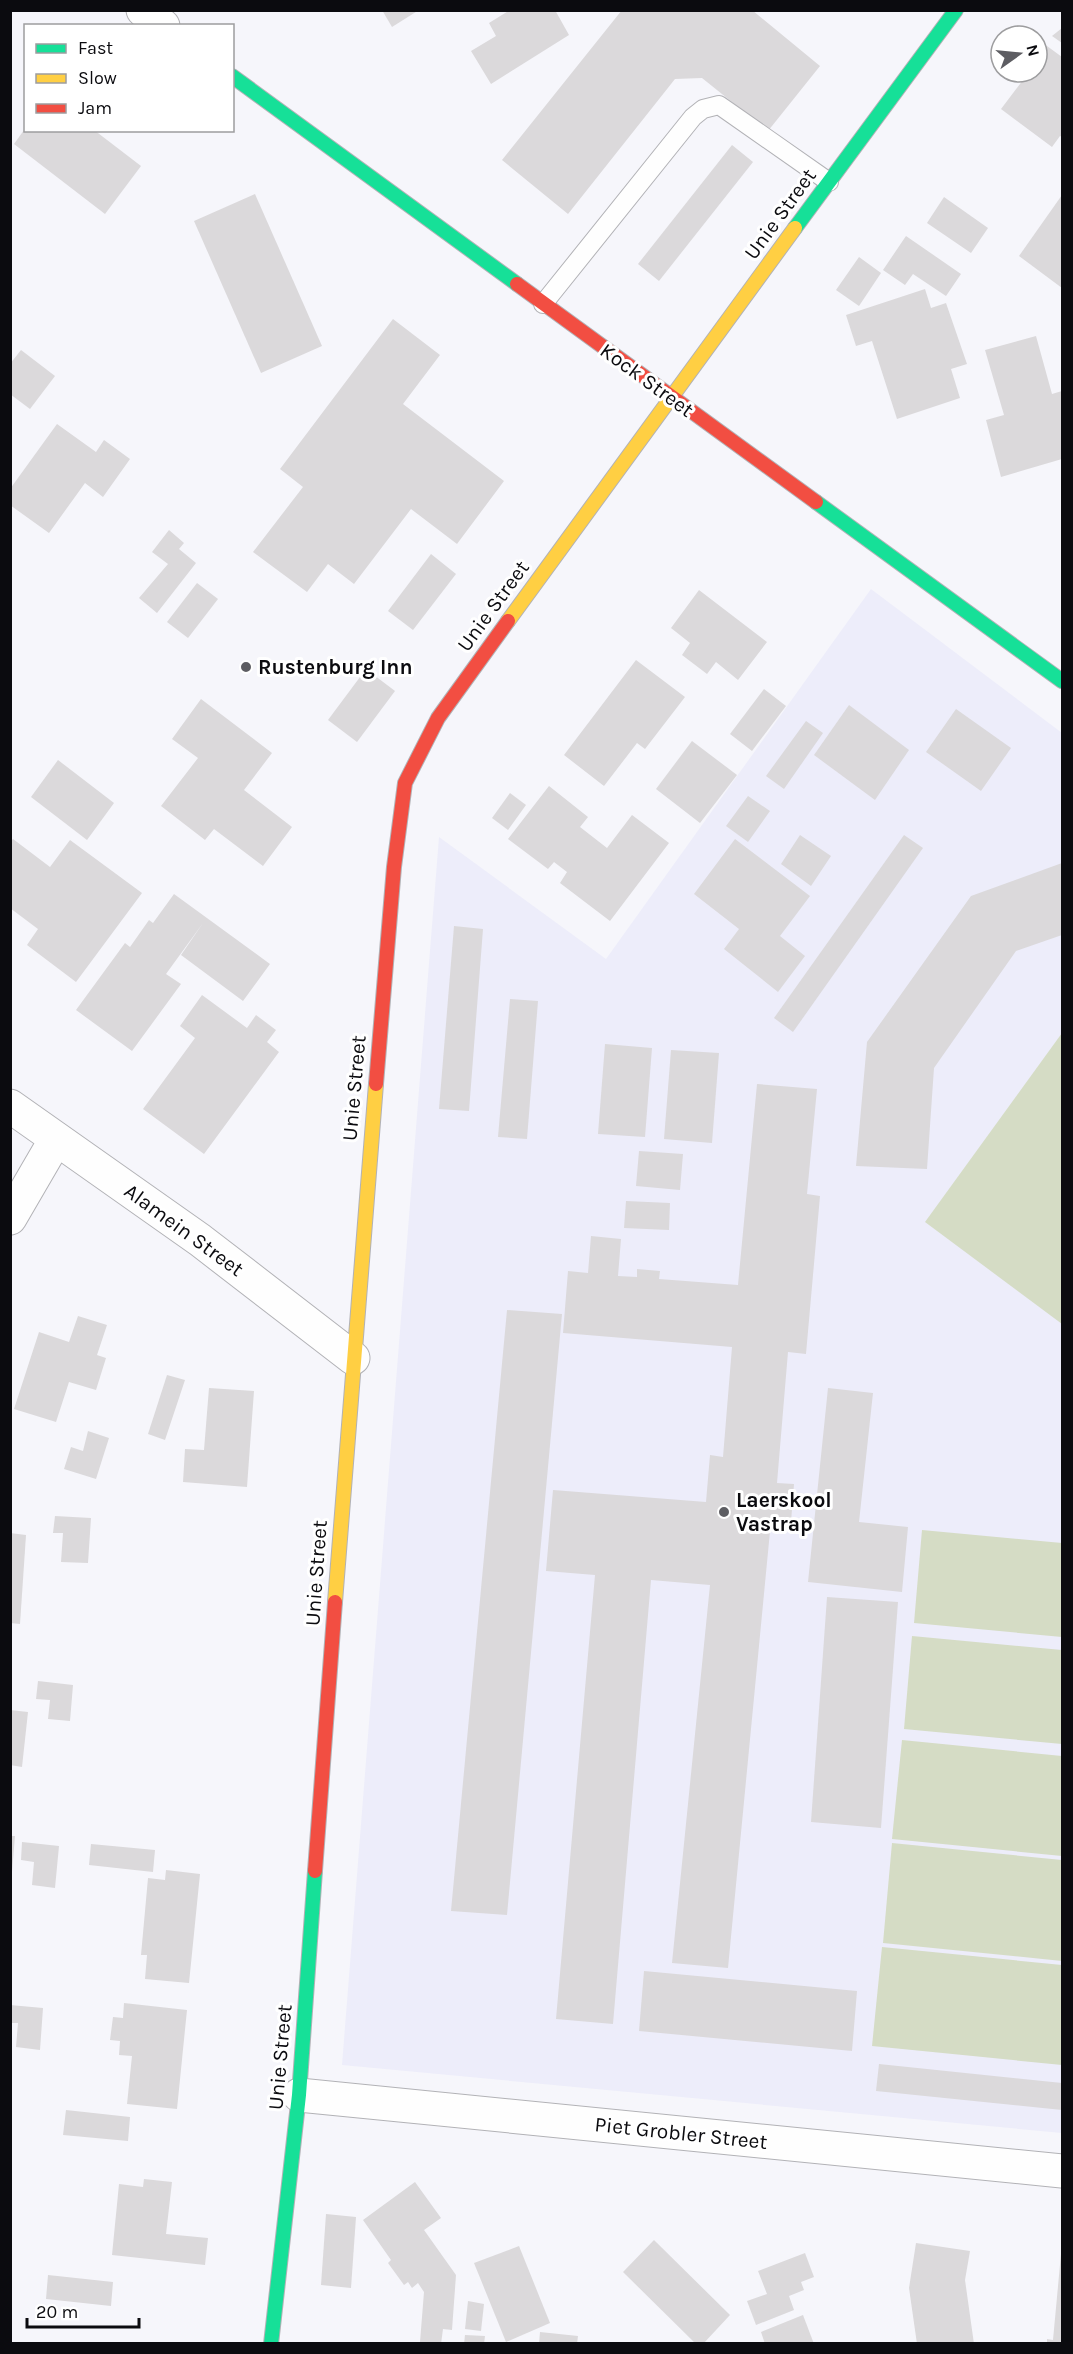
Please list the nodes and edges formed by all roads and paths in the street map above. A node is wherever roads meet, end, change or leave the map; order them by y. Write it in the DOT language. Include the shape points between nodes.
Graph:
graph roads {
  1 [pos="143,10"];
  2 [pos="956,10"];
  3 [pos="160,24"];
  4 [pos="234,77"];
  5 [pos="829,182"];
  6 [pos="543,304"];
  7 [pos="670,397"];
  8 [pos="1062,681"];
  9 [pos="10,1106"];
  10 [pos="56,1139"];
  11 [pos="10,1218"];
  12 [pos="353,1358"];
  13 [pos="299,2095"];
  14 [pos="1062,2171"];
  15 [pos="272,2343"];
  1 -- 3 [label="street"];
  2 -- 5 [label="street, Unie Street"];
  4 -- 6 [label="street, Kock Street"];
  5 -- 6 [label="lane" via="718,105 703,109"];
  5 -- 7 [label="street, Unie Street"];
  6 -- 7 [label="street, Kock Street"];
  7 -- 8 [label="street, Kock Street"];
  7 -- 12 [label="street, Unie Street" via="438,718 405,783 393,867"];
  9 -- 10 [label="street, Alamein Street"];
  10 -- 11 [label="street"];
  10 -- 12 [label="street, Alamein Street" via="200,1240"];
  12 -- 13 [label="street, Unie Street"];
  13 -- 14 [label="street, Piet Grobler Street"];
  13 -- 15 [label="street, Unie Street"];
}
